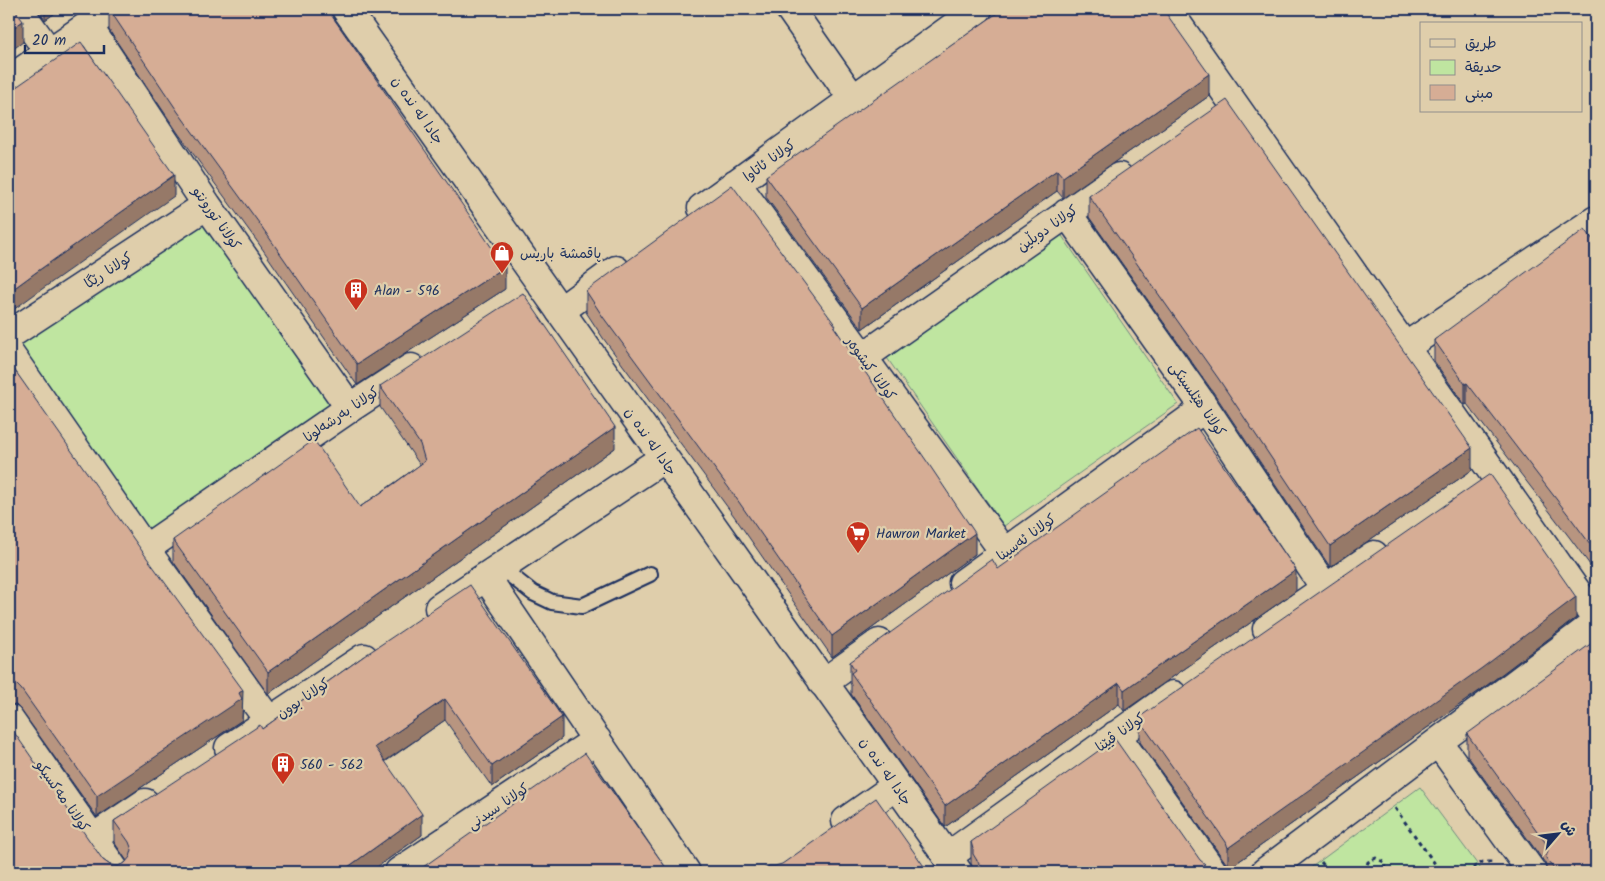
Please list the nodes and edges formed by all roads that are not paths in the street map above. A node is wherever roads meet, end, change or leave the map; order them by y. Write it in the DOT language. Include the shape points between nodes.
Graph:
graph roads {
  1 [pos="18,9"];
  2 [pos="112,9"];
  3 [pos="346,9"];
  4 [pos="790,9"];
  5 [pos="978,9"];
  6 [pos="1168,9"];
  7 [pos="88,26"];
  8 [pos="49,52"];
  9 [pos="9,80"];
  10 [pos="853,99"];
  11 [pos="1231,99"];
  12 [pos="1206,116"];
  13 [pos="1141,162"];
  14 [pos="736,183"];
  15 [pos="207,205"];
  16 [pos="1068,213"];
  17 [pos="680,224"];
  18 [pos="1593,228"];
  19 [pos="632,259"];
  20 [pos="560,311"];
  21 [pos="9,334"];
  22 [pos="1405,347"];
  23 [pos="9,353"];
  24 [pos="433,354"];
  25 [pos="863,357"];
  26 [pos="350,408"];
  27 [pos="1205,408"];
  28 [pos="664,458"];
  29 [pos="1397,539"];
  30 [pos="145,549"];
  31 [pos="1005,553"];
  32 [pos="493,572"];
  33 [pos="650,574"];
  34 [pos="1325,588"];
  35 [pos="942,598"];
  36 [pos="1596,619"];
  37 [pos="422,620"];
  38 [pos="1596,623"];
  39 [pos="902,626"];
  40 [pos="1245,644"];
  41 [pos="381,646"];
  42 [pos="1196,678"];
  43 [pos="823,683"];
  44 [pos="9,719"];
  45 [pos="269,722"];
  46 [pos="1116,735"];
  47 [pos="597,740"];
  48 [pos="1438,742"];
  49 [pos="212,759"];
  50 [pos="896,786"];
  51 [pos="164,791"];
  52 [pos="93,838"];
  53 [pos="822,838"];
  54 [pos="953,865"];
  55 [pos="116,872"];
  56 [pos="399,872"];
  57 [pos="686,872"];
  58 [pos="1213,872"];
  59 [pos="1265,872"];
  60 [pos="1532,872"];
  1 -- 8 [label="street"];
  2 -- 7 [label="street"];
  3 -- 20 [label="street, جادا له نده ن" via="532,289"];
  4 -- 10 [label="street"];
  5 -- 10 [label="street, كولانا ئاتاوا"];
  6 -- 11 [label="street"];
  7 -- 8 [label="street"];
  7 -- 15 [label="street, كولانا تورونتو"];
  8 -- 9 [label="street"];
  10 -- 14 [label="street, كولانا ئاتاوا"];
  11 -- 12 [label="street"];
  11 -- 22 [label="street"];
  13 -- 16 [label="street, كولانا دوبڵین"];
  14 -- 17 [label="street, كولانا ئاتاوا"];
  14 -- 25 [label="street, كولانا كیشوه‌ر"];
  15 -- 21 [label="street, كولانا رێگا"];
  15 -- 26 [label="street, كولانا تورونتو"];
  16 -- 25 [label="street, كولانا دوبڵین"];
  16 -- 27 [label="street, كولانا ھێلسینکی"];
  18 -- 22 [label="street"];
  19 -- 20 [label="street"];
  20 -- 28 [label="street, جادا له نده ن"];
  22 -- 36 [label="street" via="1485,479"];
  23 -- 30 [label="street"];
  24 -- 26 [label="street, كولانا به‌رشه‌لونا"];
  25 -- 31 [label="street, كولانا كیشوه‌ر"];
  26 -- 30 [label="street, كولانا به‌رشه‌لونا"];
  27 -- 31 [label="street, كولانا ئەسینا"];
  27 -- 34 [label="street, كولانا ھێلسینکی"];
  28 -- 32 [label="street"];
  28 -- 43 [label="street, جادا له نده ن"];
  29 -- 34 [label="street"];
  30 -- 45 [label="street"];
  31 -- 35 [label="street, كولانا ئەسینا"];
  32 -- 33 [label="lane" via="552,602 582,606"];
  32 -- 37 [label="street"];
  32 -- 47 [label="street"];
  34 -- 40 [label="street"];
  38 -- 48 [label="street"];
  39 -- 43 [label="street"];
  41 -- 45 [label="street, كولانا بوون"];
  42 -- 46 [label="street, كولانا ڤیێنا"];
  43 -- 50 [label="street, جادا له نده ن"];
  44 -- 52 [label="street, كولانا مەکسیکو"];
  45 -- 49 [label="street, كولانا بوون"];
  46 -- 54 [label="street, كولانا ڤیێنا"];
  46 -- 58 [label="street"];
  47 -- 56 [label="street, كولانا سيدنى"];
  47 -- 57 [label="street"];
  48 -- 59 [label="street"];
  48 -- 60 [label="street"];
  50 -- 53 [label="street"];
  50 -- 54 [label="street, جادا له نده ن"];
  51 -- 52 [label="street"];
  52 -- 55 [label="street, كولانا مەکسیکو"];
}
